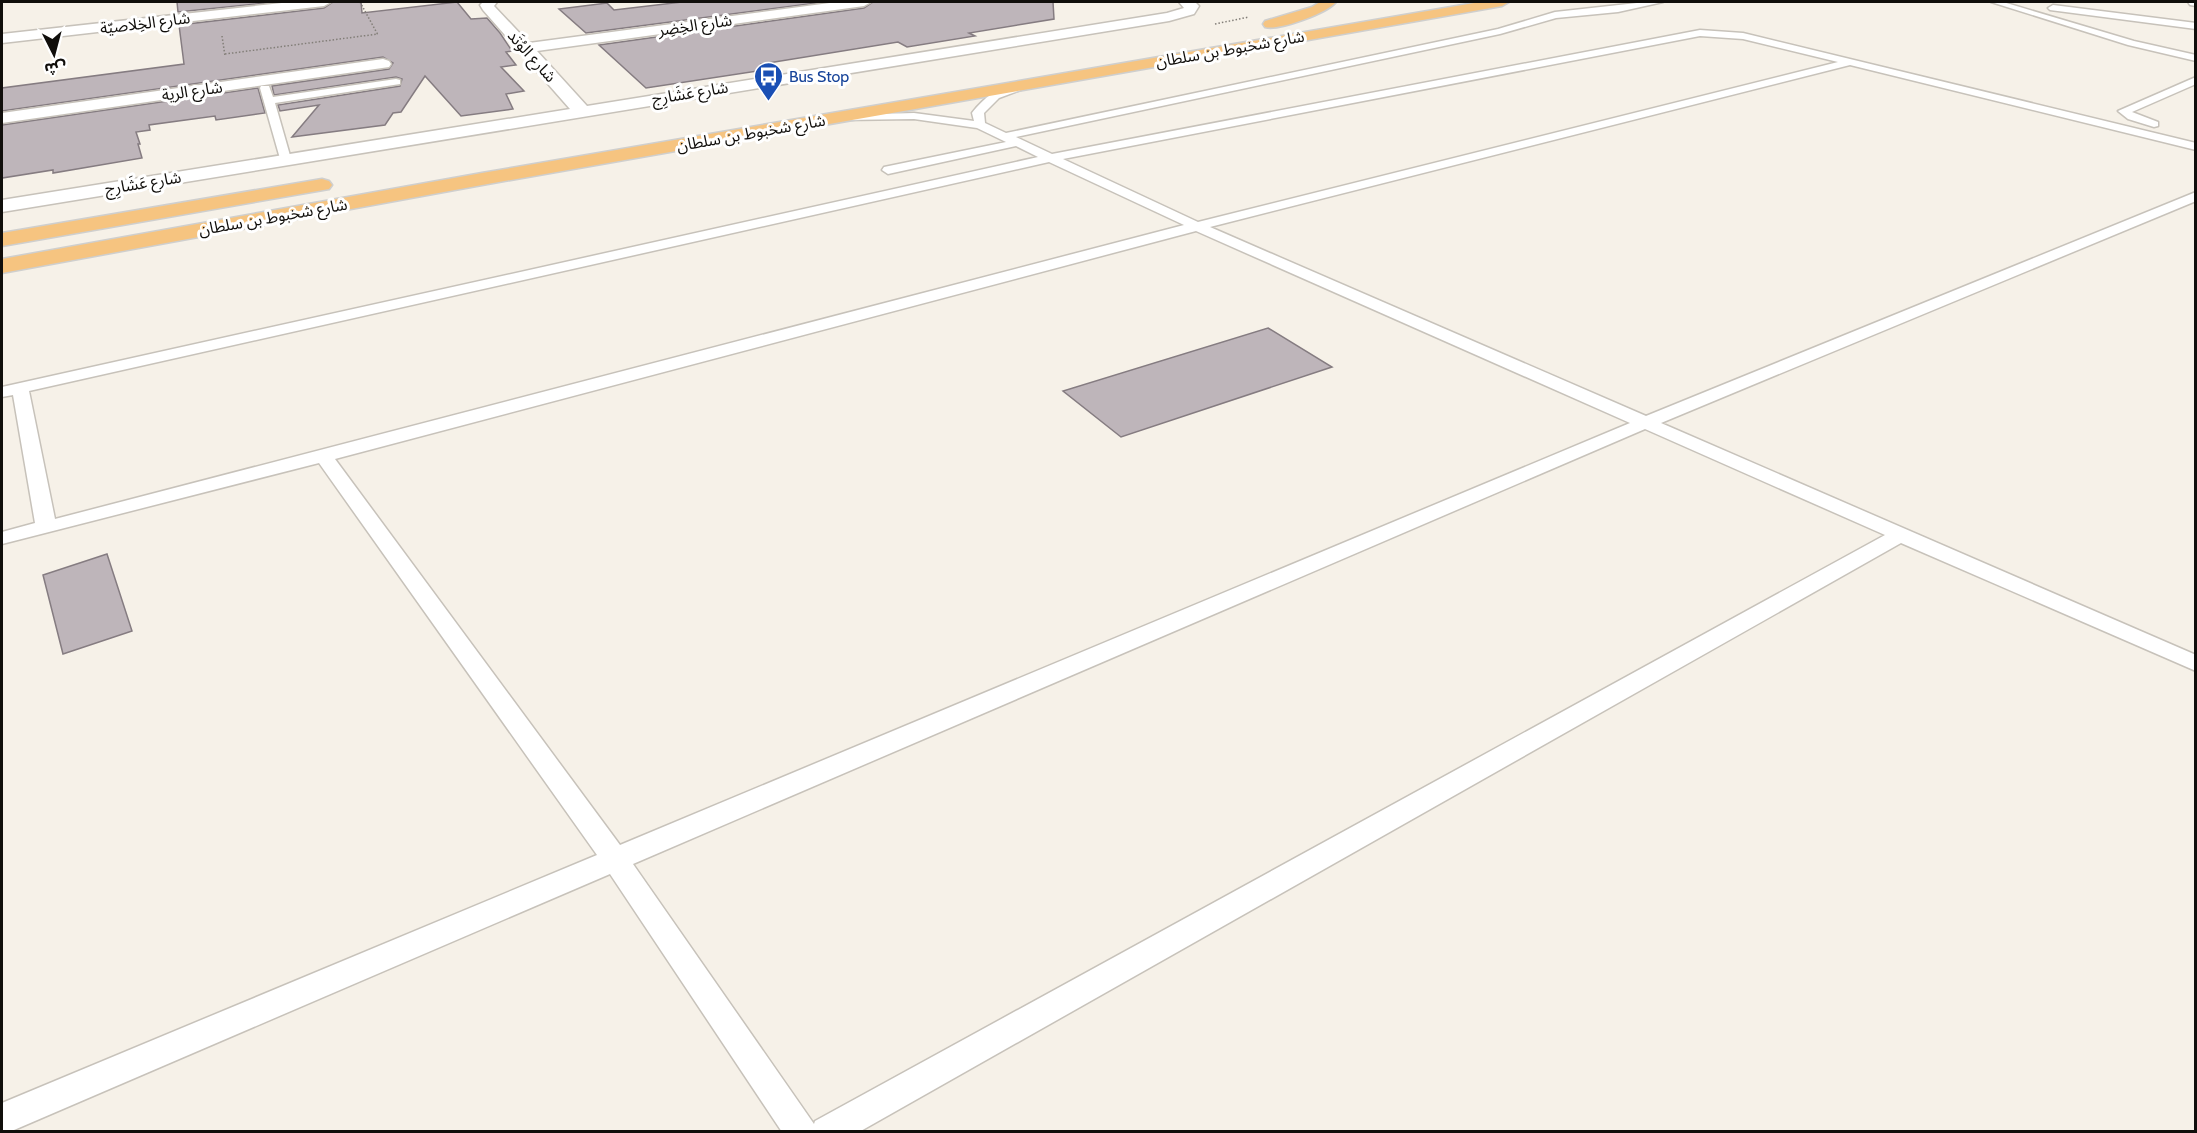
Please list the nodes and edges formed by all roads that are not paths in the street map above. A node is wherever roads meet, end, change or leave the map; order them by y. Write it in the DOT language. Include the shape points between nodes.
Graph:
graph roads {
  1 [pos="324,2"];
  2 [pos="490,2"];
  3 [pos="864,2"];
  4 [pos="1185,2"];
  5 [pos="1329,2"];
  6 [pos="1502,2"];
  7 [pos="1659,2"];
  8 [pos="1995,2"];
  9 [pos="2000,2"];
  10 [pos="1383,6"];
  11 [pos="1445,7"];
  12 [pos="1411,9"];
  13 [pos="1341,13"];
  14 [pos="2121,17"];
  15 [pos="1264,26"];
  16 [pos="2196,26"];
  17 [pos="2084,28"];
  18 [pos="165,36"];
  19 [pos="2,39"];
  20 [pos="142,39"];
  21 [pos="527,48"];
  22 [pos="2196,58"];
  23 [pos="1851,62"];
  24 [pos="378,65"];
  25 [pos="2196,80"];
  26 [pos="263,81"];
  27 [pos="396,82"];
  28 [pos="1019,87"];
  29 [pos="898,88"];
  30 [pos="269,101"];
  31 [pos="581,110"];
  32 [pos="2,118"];
  33 [pos="840,118"];
  34 [pos="980,125"];
  35 [pos="2162,126"];
  36 [pos="2196,134"];
  37 [pos="1009,140"];
  38 [pos="2180,143"];
  39 [pos="2196,147"];
  40 [pos="1049,158"];
  41 [pos="285,159"];
  42 [pos="888,170"];
  43 [pos="343,182"];
  44 [pos="2196,196"];
  45 [pos="2,206"];
  46 [pos="1197,226"];
  47 [pos="2,240"];
  48 [pos="2,266"];
  49 [pos="11,389"];
  50 [pos="1647,422"];
  51 [pos="324,456"];
  52 [pos="46,526"];
  53 [pos="1900,535"];
  54 [pos="2,538"];
  55 [pos="2196,664"];
  56 [pos="614,858"];
  57 [pos="2,1119"];
  58 [pos="801,1131"];
  59 [pos="826,1131"];
  1 -- 19 [label="street, شارع الخِلاصيّة"];
  2 -- 21 [label="street, شارع الوُتَد" via="488,7"];
  3 -- 21 [label="street, شارع الخِضِر"];
  4 -- 31 [label="street, شارع عَشَارِج" via="1192,8 1177,15"];
  5 -- 15 [label="main road" via="1317,10"];
  6 -- 11 [label="main road, شارع شخبوط بن سلطان"];
  7 -- 37 [label="lane" via="1555,15 1500,31"];
  8 -- 17 [label="lane"];
  9 -- 14 [label="lane"];
  10 -- 12 [label="main road"];
  11 -- 12 [label="main road, شارع شخبوط بن سلطان"];
  12 -- 28 [label="main road, شارع شخبوط بن سلطان"];
  13 -- 15 [label="main road, شارع شخبوط بن سلطان"];
  14 -- 16 [label="lane"];
  14 -- 17 [label="lane" via="2077,22"];
  15 -- 29 [label="main road, شارع شخبوط بن سلطان"];
  17 -- 22 [label="lane"];
  18 -- 20 [label="street"];
  21 -- 31 [label="street, شارع الوُتَد"];
  23 -- 38 [label="lane"];
  23 -- 40 [label="lane" via="1743,36 1687,35"];
  23 -- 46 [label="lane"];
  24 -- 26 [label="street, شارع الرية"];
  25 -- 35 [label="lane" via="2124,111 2140,121"];
  26 -- 30 [label="lane"];
  26 -- 32 [label="street, شارع الرية"];
  27 -- 30 [label="lane"];
  28 -- 33 [label="main road, شارع شخبوط بن سلطان"];
  28 -- 34 [label="lane" via="987,102 978,113"];
  30 -- 41 [label="lane"];
  31 -- 41 [label="street, شارع عَشَارِج"];
  33 -- 34 [label="lane" via="914,116"];
  33 -- 48 [label="main road, شارع شخبوط بن سلطان"];
  34 -- 37 [label="lane"];
  36 -- 38 [label="lane"];
  37 -- 40 [label="lane"];
  37 -- 42 [label="lane"];
  38 -- 39 [label="lane"];
  40 -- 46 [label="lane"];
  40 -- 49 [label="lane"];
  41 -- 45 [label="street, شارع عَشَارِج"];
  43 -- 47 [label="main road, شارع شخبوط بن سلطان"];
  44 -- 50 [label="lane"];
  46 -- 50 [label="lane"];
  46 -- 51 [label="lane"];
  49 -- 52 [label="lane"];
  50 -- 53 [label="lane"];
  50 -- 56 [label="lane"];
  51 -- 52 [label="lane"];
  51 -- 56 [label="lane"];
  52 -- 54 [label="lane"];
  53 -- 55 [label="lane"];
  53 -- 59 [label="lane"];
  56 -- 57 [label="lane"];
  56 -- 58 [label="lane"];
}
